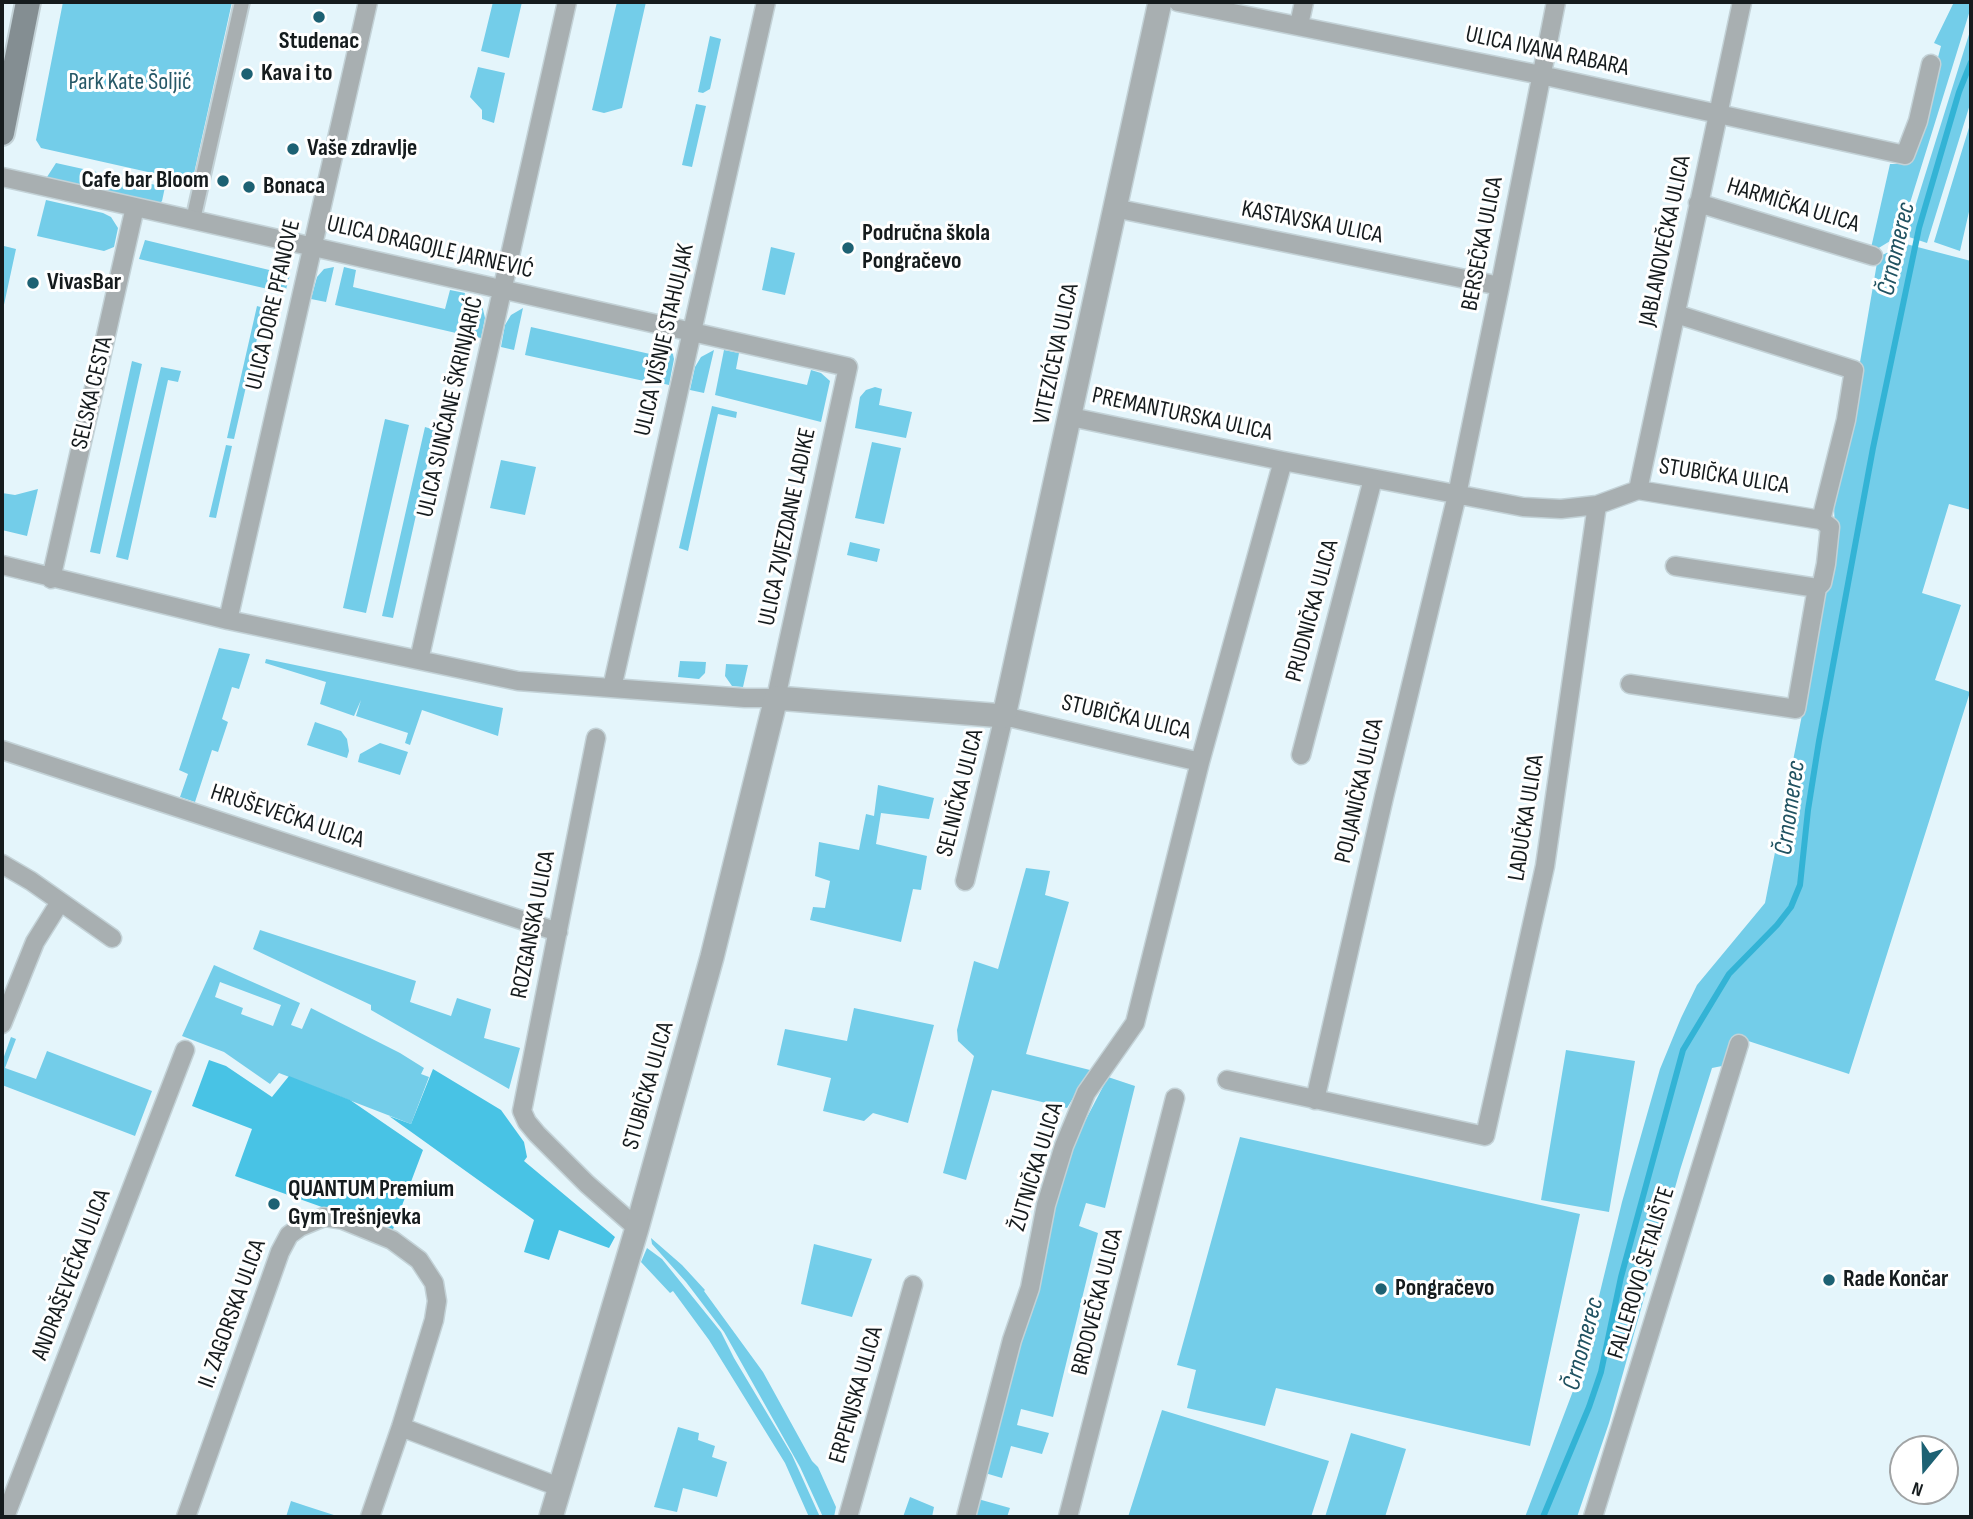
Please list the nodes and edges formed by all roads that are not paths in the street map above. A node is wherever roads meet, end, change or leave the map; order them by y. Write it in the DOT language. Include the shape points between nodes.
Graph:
graph roads {
  1 [pos="28,2"];
  2 [pos="242,2"];
  3 [pos="368,2"];
  4 [pos="567,2"];
  5 [pos="766,2"];
  6 [pos="1160,2"];
  7 [pos="1178,2"];
  8 [pos="1304,2"];
  9 [pos="1556,2"];
  10 [pos="1742,2"];
  11 [pos="1300,25"];
  12 [pos="1931,64"];
  13 [pos="1541,75"];
  14 [pos="1719,114"];
  15 [pos="2,132"];
  16 [pos="2,177"];
  17 [pos="1698,203"];
  18 [pos="135,207"];
  19 [pos="1114,208"];
  20 [pos="193,220"];
  21 [pos="313,247"];
  22 [pos="1873,256"];
  23 [pos="1500,286"];
  24 [pos="502,289"];
  25 [pos="1676,314"];
  26 [pos="692,332"];
  27 [pos="848,367"];
  28 [pos="1071,417"];
  29 [pos="1283,461"];
  30 [pos="1373,479"];
  31 [pos="1638,489"];
  32 [pos="1457,495"];
  33 [pos="1597,505"];
  34 [pos="1821,520"];
  35 [pos="2,565"];
  36 [pos="1675,566"];
  37 [pos="51,579"];
  38 [pos="1817,588"];
  39 [pos="228,620"];
  40 [pos="419,660"];
  41 [pos="1630,684"];
  42 [pos="612,688"];
  43 [pos="776,698"];
  44 [pos="1004,716"];
  45 [pos="596,738"];
  46 [pos="2,750"];
  47 [pos="1301,755"];
  48 [pos="1200,762"];
  49 [pos="2,863"];
  50 [pos="965,881"];
  51 [pos="60,901"];
  52 [pos="558,932"];
  53 [pos="112,938"];
  54 [pos="2,1024"];
  55 [pos="1739,1044"];
  56 [pos="185,1050"];
  57 [pos="1227,1080"];
  58 [pos="1175,1098"];
  59 [pos="1315,1100"];
  60 [pos="636,1228"];
  61 [pos="914,1285"];
  62 [pos="401,1427"];
  63 [pos="559,1487"];
  64 [pos="5,1517"];
  65 [pos="186,1517"];
  66 [pos="370,1517"];
  67 [pos="551,1517"];
  68 [pos="848,1517"];
  69 [pos="966,1517"];
  70 [pos="1068,1517"];
  71 [pos="1593,1517"];
  1 -- 15 [label="main road"];
  2 -- 20 [label="street"];
  3 -- 21 [label="street, ULICA DORE PFANOVE"];
  4 -- 24 [label="street, ULICA SUNČANE ŠKRINJARIĆ"];
  5 -- 26 [label="street, ULICA VIŠNJE STAHULJAK"];
  6 -- 19 [label="street, VITEZIĆEVA ULICA"];
  7 -- 11 [label="street, ULICA IVANA RABARA"];
  8 -- 11 [label="street"];
  9 -- 13 [label="street, BERSEČKA ULICA"];
  10 -- 14 [label="street, JABLANOVEČKA ULICA"];
  11 -- 13 [label="street, ULICA IVANA RABARA"];
  12 -- 14 [label="street, ULICA IVANA RABARA" via="1905,155"];
  13 -- 14 [label="street, ULICA IVANA RABARA"];
  13 -- 23 [label="street, BERSEČKA ULICA"];
  14 -- 17 [label="street, JABLANOVEČKA ULICA"];
  16 -- 18 [label="street, ULICA DRAGOJLE JARNEVIĆ"];
  17 -- 22 [label="street, HARMIČKA ULICA"];
  17 -- 25 [label="street, JABLANOVEČKA ULICA"];
  18 -- 20 [label="street, ULICA DRAGOJLE JARNEVIĆ"];
  18 -- 37 [label="street, SELSKA CESTA"];
  19 -- 23 [label="street, KASTAVSKA ULICA"];
  19 -- 28 [label="street, VITEZIĆEVA ULICA"];
  20 -- 21 [label="street, ULICA DRAGOJLE JARNEVIĆ"];
  21 -- 24 [label="street, ULICA DRAGOJLE JARNEVIĆ"];
  21 -- 39 [label="street, ULICA DORE PFANOVE"];
  23 -- 32 [label="street, BERSEČKA ULICA"];
  24 -- 26 [label="street, ULICA DRAGOJLE JARNEVIĆ"];
  24 -- 40 [label="street, ULICA SUNČANE ŠKRINJARIĆ"];
  25 -- 31 [label="street, JABLANOVEČKA ULICA"];
  25 -- 34 [label="street, STUBIČKA ULICA" via="1854,370"];
  26 -- 27 [label="street, ULICA DRAGOJLE JARNEVIĆ"];
  26 -- 42 [label="street, ULICA VIŠNJE STAHULJAK"];
  27 -- 43 [label="street, ULICA ZVJEZDANE LADIKE"];
  28 -- 29 [label="street, PREMANTURSKA ULICA"];
  28 -- 44 [label="street, VITEZIĆEVA ULICA"];
  29 -- 30 [label="street, STUBIČKA ULICA"];
  29 -- 48 [label="street, STUBIČKA ULICA"];
  30 -- 32 [label="street, STUBIČKA ULICA"];
  30 -- 47 [label="street, PRUDNIČKA ULICA"];
  31 -- 33 [label="street, STUBIČKA ULICA"];
  31 -- 34 [label="street, STUBIČKA ULICA"];
  32 -- 33 [label="street, STUBIČKA ULICA" via="1523,507"];
  32 -- 59 [label="street, POLJANIČKA ULICA"];
  33 -- 59 [label="street, LADUČKA ULICA" via="1545,866 1485,1136"];
  34 -- 38 [label="street" via="1830,527 1822,583"];
  35 -- 37 [label="street"];
  36 -- 38 [label="street"];
  37 -- 39 [label="street"];
  38 -- 41 [label="street" via="1796,709"];
  39 -- 40 [label="street"];
  40 -- 42 [label="street" via="518,681"];
  42 -- 43 [label="street"];
  43 -- 44 [label="street, STUBIČKA ULICA"];
  43 -- 60 [label="street, STUBIČKA ULICA" via="712,957"];
  44 -- 48 [label="street, STUBIČKA ULICA"];
  44 -- 50 [label="street, SELNIČKA ULICA"];
  45 -- 52 [label="street, ROZGANSKA ULICA"];
  46 -- 52 [label="street, HRUŠEVEČKA ULICA"];
  48 -- 69 [label="street, ŽUTNIČKA ULICA" via="1135,1023 1086,1093 1064,1146"];
  49 -- 51 [label="street"];
  51 -- 53 [label="street"];
  51 -- 54 [label="street" via="35,942"];
  52 -- 60 [label="street, ROZGANSKA ULICA" via="522,1111 527,1122 587,1184"];
  55 -- 71 [label="street, FALLEROVO ŠETALIŠTE"];
  56 -- 64 [label="street, ANDRAŠEVEČKA ULICA"];
  57 -- 59 [label="street"];
  58 -- 70 [label="street, BRDOVEČKA ULICA"];
  60 -- 63 [label="street, STUBIČKA ULICA"];
  61 -- 68 [label="street, ERPENJSKA ULICA"];
  62 -- 63 [label="street"];
  62 -- 65 [label="street, II. ZAGORSKA ULICA" via="434,1320 434,1283 419,1260 392,1240 343,1220 324,1217 309,1221 289,1235 280,1252"];
  62 -- 66 [label="street, II. ZAGORSKA ULICA"];
  63 -- 67 [label="street, STUBIČKA ULICA"];
}
